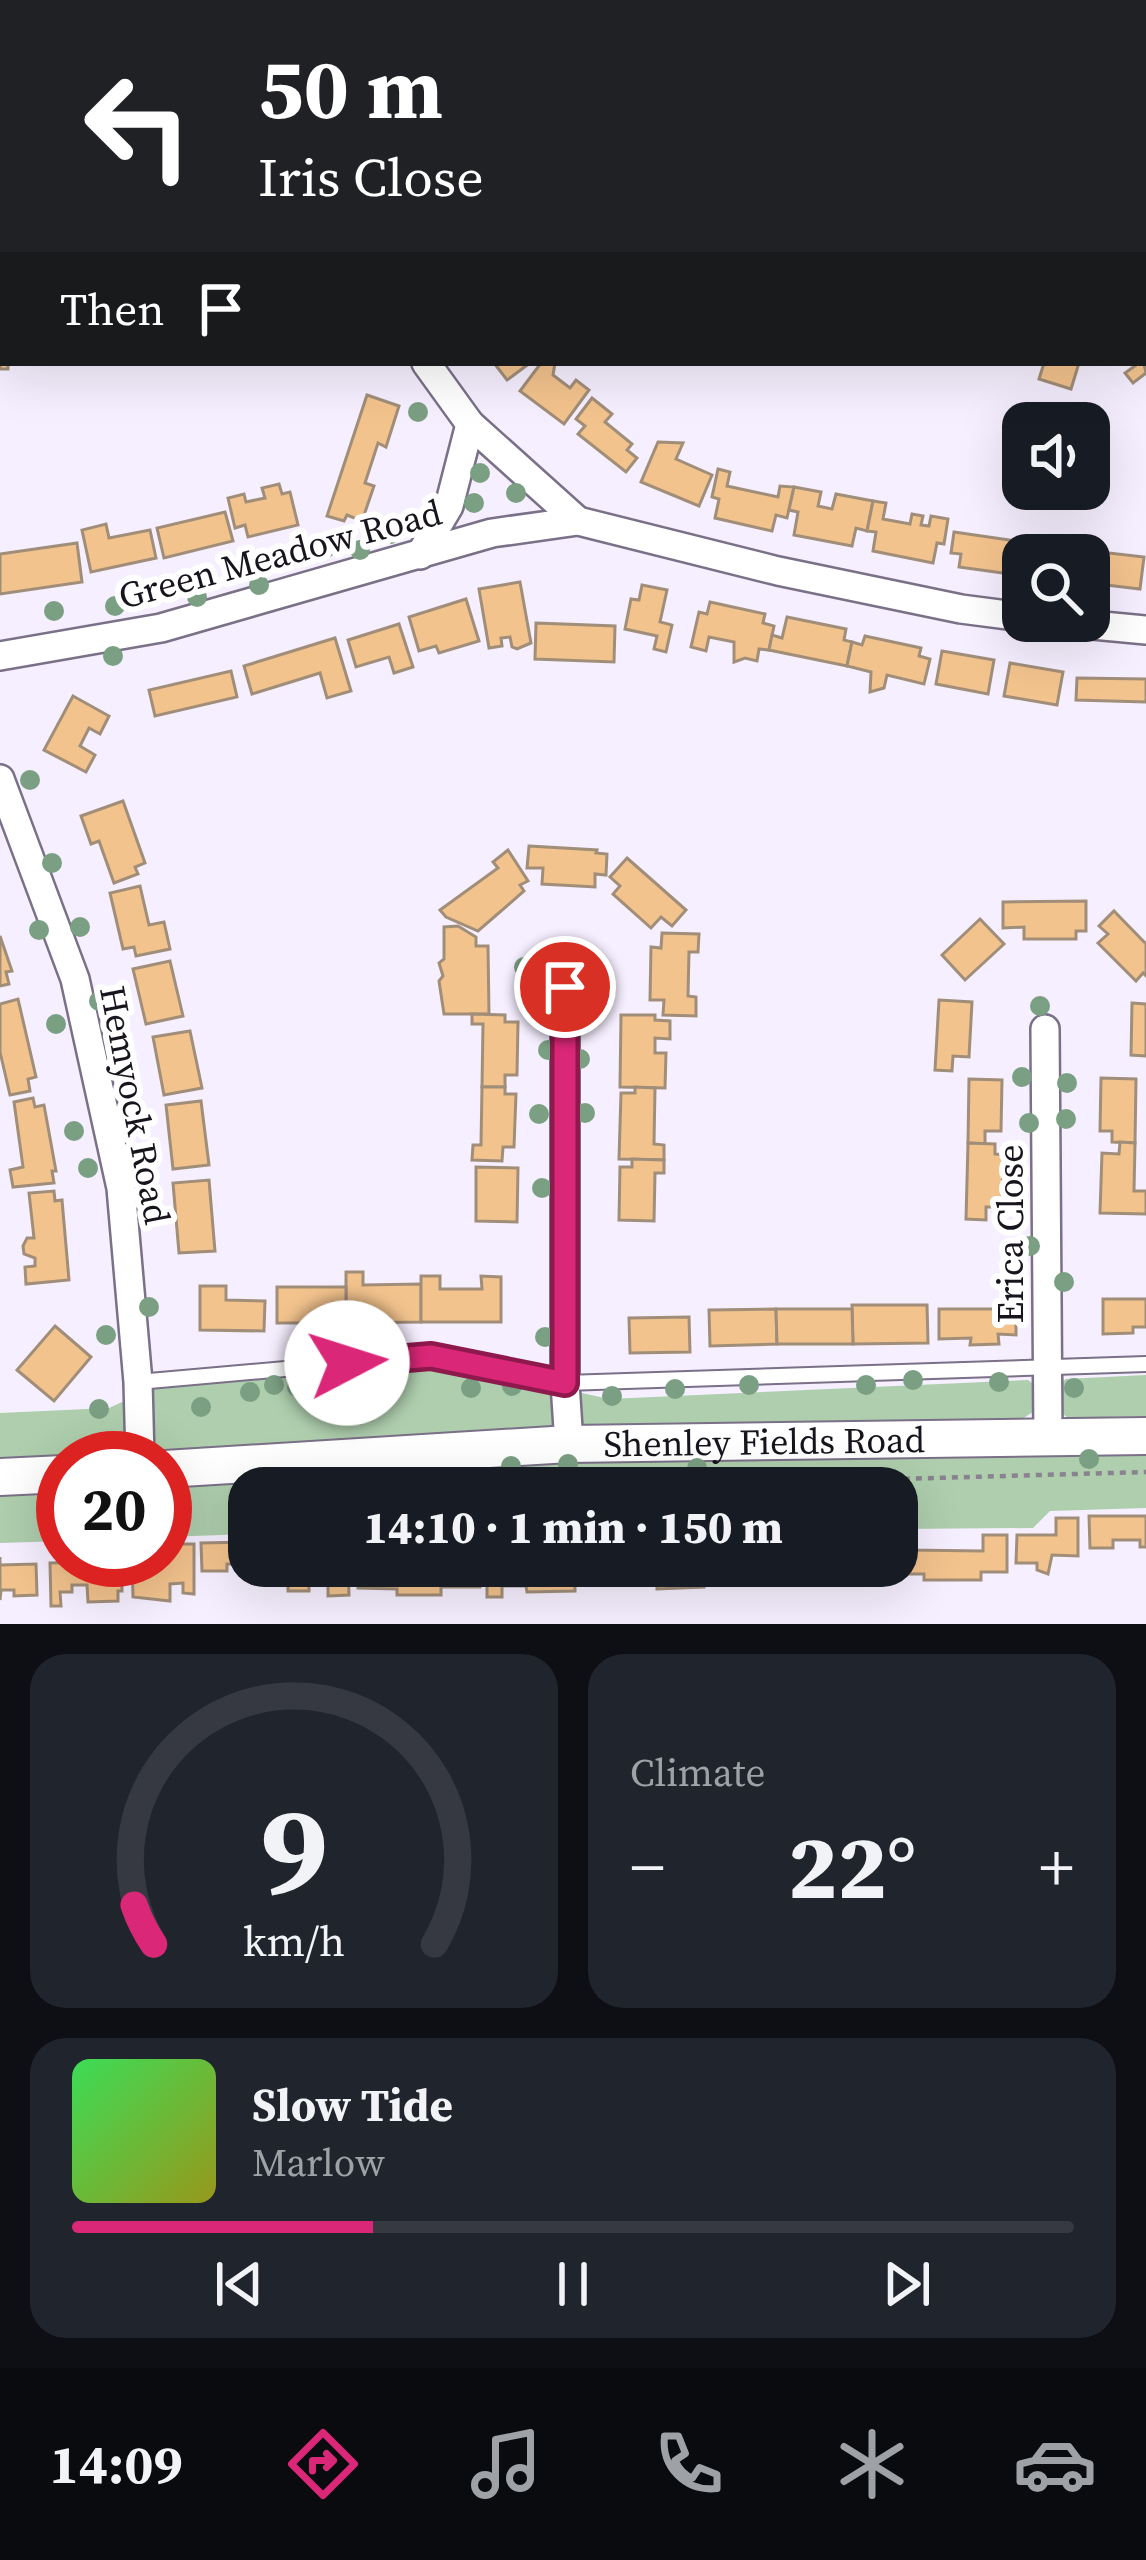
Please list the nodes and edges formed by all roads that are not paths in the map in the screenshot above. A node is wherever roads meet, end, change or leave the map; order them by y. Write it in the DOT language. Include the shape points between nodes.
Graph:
graph roads {
  1 [pos="428,366"];
  2 [pos="470,424"];
  3 [pos="578,521"];
  4 [pos="420,555"];
  5 [pos="1002,614"];
  6 [pos="1110,626"];
  7 [pos="1146,629"];
  8 [pos="0,656"];
  9 [pos="0,779"];
  10 [pos="565,987"];
  11 [pos="1045,1029"];
  12 [pos="1146,1364"];
  13 [pos="1047,1368"];
  14 [pos="138,1382"];
  15 [pos="565,1383"];
  16 [pos="139,1431"];
  17 [pos="1146,1436"];
  18 [pos="1048,1437"];
  19 [pos="569,1444"];
  20 [pos="192,1467"];
  21 [pos="36,1475"];
  22 [pos="0,1477"];
  1 -- 2 [label="street, Green Meadow Road"];
  2 -- 3 [label="street, Green Meadow Road"];
  2 -- 4 [label="street" via="449,506"];
  3 -- 4 [label="street, Green Meadow Road" via="492,533"];
  3 -- 5 [label="street, Green Meadow Road"];
  4 -- 8 [label="street, Green Meadow Road" via="161,628"];
  6 -- 7 [label="street"];
  9 -- 14 [label="street, Hemyock Road" via="75,979 121,1188"];
  10 -- 15 [label="street"];
  11 -- 13 [label="street, Erica Close"];
  12 -- 13 [label="lane"];
  13 -- 15 [label="lane"];
  13 -- 18 [label="street, Erica Close"];
  14 -- 15 [label="lane" via="431,1356"];
  14 -- 16 [label="street, Hemyock Road"];
  15 -- 19 [label="street"];
  17 -- 18 [label="street, Shenley Fields Road"];
  18 -- 19 [label="street, Shenley Fields Road"];
  19 -- 20 [label="street, Shenley Fields Road"];
  21 -- 22 [label="street"];
}
